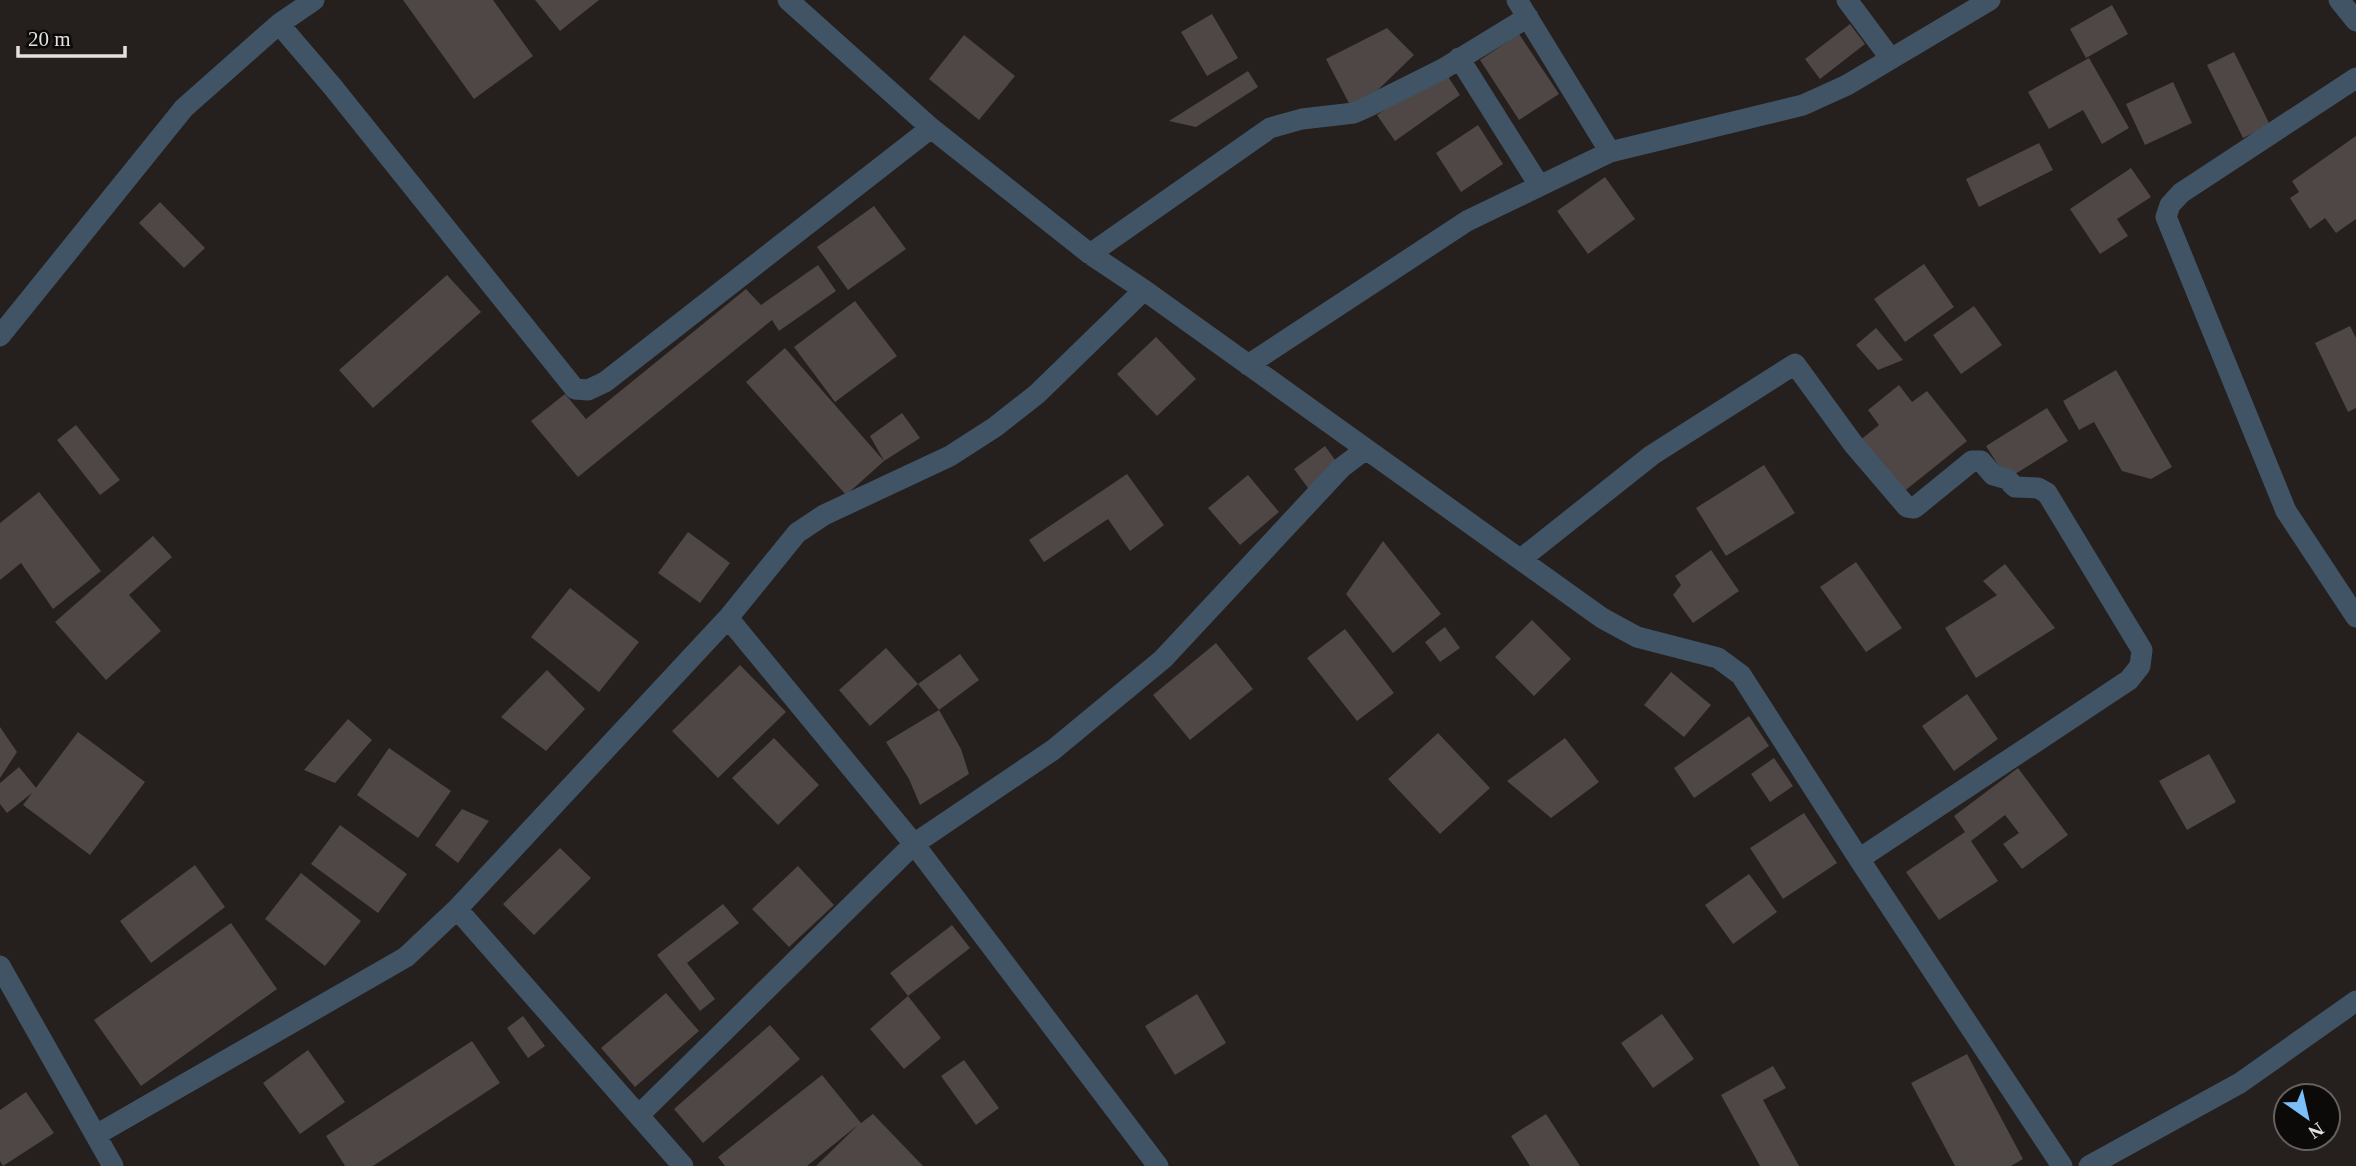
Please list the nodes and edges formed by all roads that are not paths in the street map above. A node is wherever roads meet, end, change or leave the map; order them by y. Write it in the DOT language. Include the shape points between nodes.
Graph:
graph roads {
  1 [pos="314,0"];
  2 [pos="789,0"];
  3 [pos="1847,0"];
  4 [pos="1990,0"];
  5 [pos="2339,0"];
  6 [pos="1522,8"];
  7 [pos="2356,21"];
  8 [pos="279,24"];
  9 [pos="1459,58"];
  10 [pos="1891,60"];
  11 [pos="2356,78"];
  12 [pos="931,128"];
  13 [pos="1610,152"];
  14 [pos="1539,185"];
  15 [pos="1090,254"];
  16 [pos="1144,290"];
  17 [pos="0,336"];
  18 [pos="1248,365"];
  19 [pos="1366,449"];
  20 [pos="1521,559"];
  21 [pos="2356,617"];
  22 [pos="727,618"];
  23 [pos="914,844"];
  24 [pos="1859,859"];
  25 [pos="457,909"];
  26 [pos="0,966"];
  27 [pos="2356,1001"];
  28 [pos="639,1115"];
  29 [pos="96,1135"];
  30 [pos="113,1166"];
  31 [pos="683,1166"];
  32 [pos="1158,1166"];
  33 [pos="2062,1166"];
  34 [pos="2089,1166"];
  1 -- 8 [label="street"];
  2 -- 12 [label="street"];
  3 -- 10 [label="street"];
  4 -- 10 [label="street"];
  5 -- 7 [label="street"];
  6 -- 9 [label="street"];
  6 -- 13 [label="street"];
  8 -- 12 [label="street" via="575,388 589,390 605,382"];
  8 -- 17 [label="street" via="184,108"];
  9 -- 14 [label="street"];
  9 -- 15 [label="street" via="1354,113 1302,118 1270,128"];
  10 -- 13 [label="street" via="1803,105"];
  11 -- 21 [label="street" via="2181,193 2166,217 2286,510"];
  12 -- 15 [label="street"];
  13 -- 14 [label="street"];
  14 -- 18 [label="street" via="1437,238"];
  15 -- 16 [label="street"];
  16 -- 18 [label="street"];
  16 -- 22 [label="street" via="1037,394 995,428 950,456 824,515 797,533"];
  18 -- 19 [label="street"];
  19 -- 20 [label="street"];
  19 -- 23 [label="street" via="1341,468 1163,659 1053,750"];
  20 -- 24 [label="street" via="1602,618 1637,637 1718,658 1741,675"];
  20 -- 24 [label="street" via="1652,455 1795,364 1907,507 1918,505 1972,461 1981,461 1993,475 2015,487 2038,488 2047,494 2142,650 2140,666 2129,680"];
  22 -- 23 [label="street"];
  22 -- 25 [label="street"];
  23 -- 28 [label="street"];
  23 -- 32 [label="street"];
  24 -- 33 [label="street"];
  25 -- 28 [label="street"];
  25 -- 29 [label="street" via="406,957"];
  26 -- 29 [label="street"];
  27 -- 34 [label="street" via="2240,1083"];
  28 -- 31 [label="street"];
  29 -- 30 [label="street"];
}
